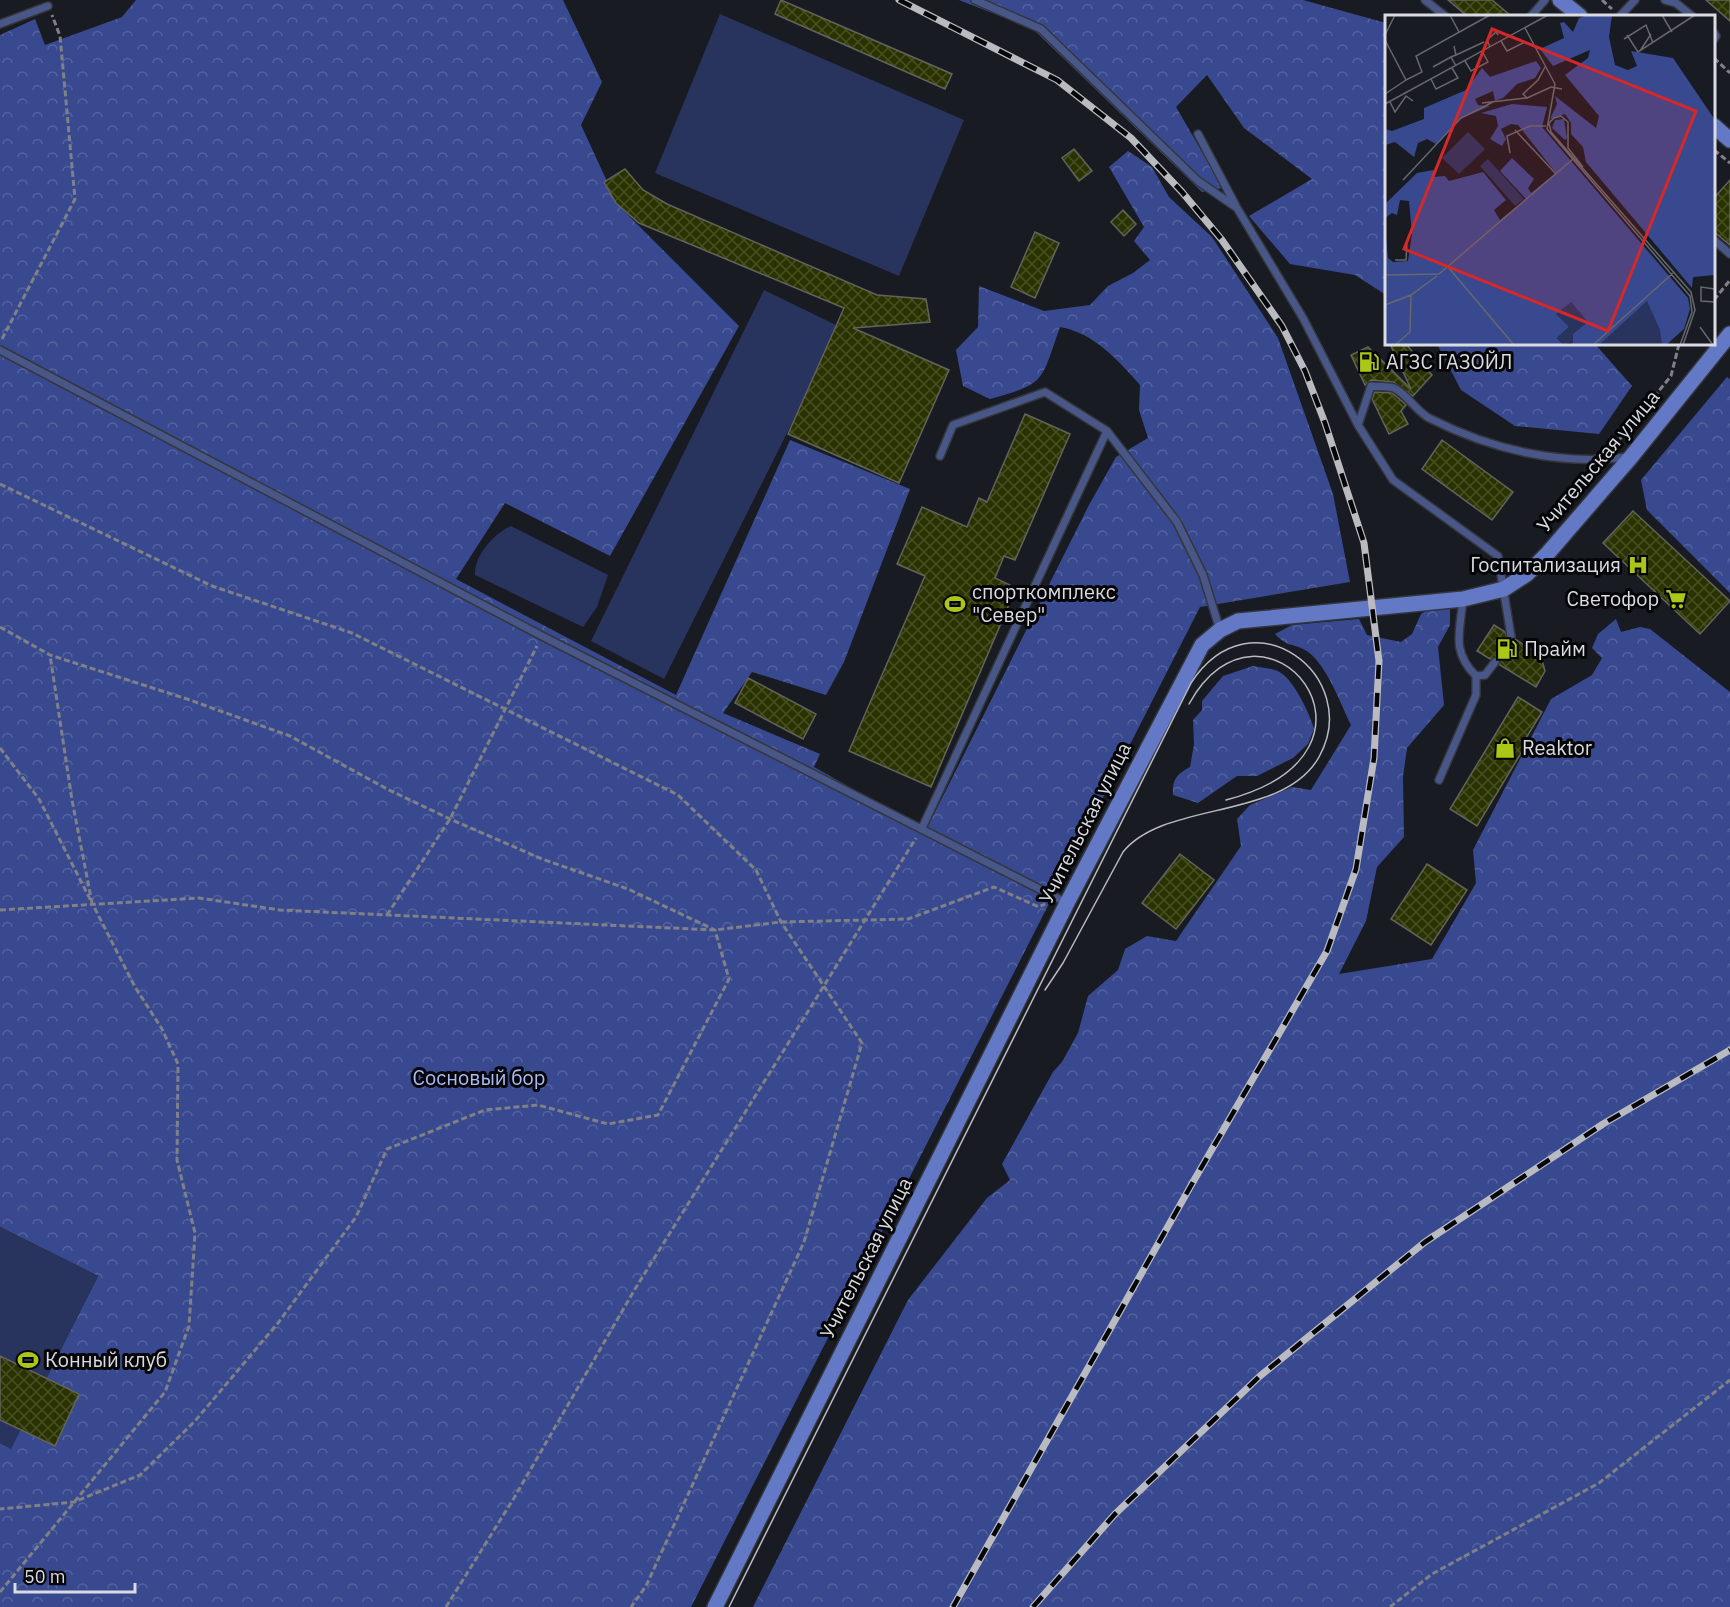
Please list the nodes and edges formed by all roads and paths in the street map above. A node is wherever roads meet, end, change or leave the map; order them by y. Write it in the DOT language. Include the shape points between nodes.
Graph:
graph roads {
  1 [pos="975,0"];
  2 [pos="1425,0"];
  3 [pos="1545,0"];
  4 [pos="1560,0"];
  5 [pos="1635,0"];
  6 [pos="1665,0"];
  7 [pos="48,6"];
  8 [pos="1443,15"];
  9 [pos="1532,15"];
  10 [pos="1580,15"];
  11 [pos="1621,15"];
  12 [pos="1691,15"];
  13 [pos="0,24"];
  14 [pos="1715,60"];
  15 [pos="1730,73"];
  16 [pos="1715,128"];
  17 [pos="1198,134"];
  18 [pos="1730,140"];
  19 [pos="1715,152"];
  20 [pos="1730,163"];
  21 [pos="1237,208"];
  22 [pos="1715,242"];
  23 [pos="1730,254"];
  24 [pos="1730,280"];
  25 [pos="1715,298"];
  26 [pos="1730,334"];
  27 [pos="0,344"];
  28 [pos="1679,345"];
  29 [pos="0,350"];
  30 [pos="1358,425"];
  31 [pos="1107,431"];
  32 [pos="940,456"];
  33 [pos="1631,457"];
  34 [pos="1603,460"];
  35 [pos="0,484"];
  36 [pos="1504,589"];
  37 [pos="1463,599"];
  38 [pos="0,627"];
  39 [pos="1220,630"];
  40 [pos="542,636"];
  41 [pos="1511,636"];
  42 [pos="50,655"];
  43 [pos="1495,662"];
  44 [pos="1476,676"];
  45 [pos="505,711"];
  46 [pos="0,748"];
  47 [pos="1439,780"];
  48 [pos="450,819"];
  49 [pos="922,828"];
  50 [pos="1062,900"];
  51 [pos="93,903"];
  52 [pos="0,910"];
  53 [pos="387,915"];
  54 [pos="865,920"];
  55 [pos="781,922"];
  56 [pos="716,930"];
  57 [pos="823,987"];
  58 [pos="1730,1380"];
  59 [pos="74,1502"];
  60 [pos="0,1509"];
  61 [pos="0,1592"];
  62 [pos="446,1607"];
  63 [pos="631,1607"];
  64 [pos="715,1607"];
  65 [pos="1390,1607"];
  1 -- 21 [label="lane" via="1041,29 1198,181"];
  2 -- 8 [label="lane"];
  3 -- 9 [label="lane"];
  4 -- 10 [label="main road"];
  5 -- 11 [label="lane"];
  6 -- 12 [label="lane"];
  7 -- 13 [label="lane"];
  7 -- 27 [label="path" via="60,36 75,199"];
  14 -- 15 [label="path"];
  16 -- 18 [label="main road"];
  17 -- 21 [label="lane"];
  19 -- 20 [label="path"];
  21 -- 30 [label="lane" via="1303,318"];
  22 -- 23 [label="lane"];
  24 -- 25 [label="path"];
  26 -- 33 [label="main road, Учительская улица"];
  28 -- 34 [label="path" via="1671,376"];
  29 -- 40 [label="lane"];
  30 -- 34 [label="lane" via="1371,386 1394,388 1427,417 1508,450 1536,456"];
  30 -- 36 [label="lane" via="1394,480 1498,556"];
  31 -- 32 [label="lane" via="1045,392 953,425"];
  31 -- 39 [label="lane" via="1177,522 1203,575"];
  31 -- 49 [label="lane"];
  33 -- 34 [label="lane"];
  33 -- 36 [label="main road, Учительская улица" via="1548,553"];
  35 -- 45 [label="path" via="212,586 352,633"];
  36 -- 37 [label="main road, Учительская улица"];
  36 -- 41 [label="lane"];
  37 -- 39 [label="main road, Учительская улица" via="1258,618 1238,621"];
  37 -- 44 [label="lane" via="1458,643 1463,663"];
  38 -- 42 [label="path"];
  39 -- 50 [label="main road, Учительская улица" via="1202,645"];
  40 -- 45 [label="path"];
  40 -- 49 [label="lane"];
  42 -- 48 [label="path" via="290,736"];
  42 -- 51 [label="path" via="72,800"];
  43 -- 44 [label="lane" via="1485,675"];
  44 -- 47 [label="lane" via="1476,695"];
  45 -- 48 [label="path"];
  45 -- 55 [label="path" via="678,795 756,870"];
  46 -- 51 [label="path" via="39,799"];
  48 -- 53 [label="path"];
  48 -- 56 [label="path" via="542,859 628,889"];
  49 -- 50 [label="lane"];
  49 -- 54 [label="path"];
  50 -- 54 [label="path" via="1039,907 994,886 908,919"];
  50 -- 64 [label="main road, Учительская улица"];
  51 -- 52 [label="path"];
  51 -- 53 [label="path" via="199,898 280,910"];
  51 -- 59 [label="path" via="178,1064 177,1160 195,1233 189,1326 165,1392"];
  53 -- 56 [label="path"];
  54 -- 55 [label="path"];
  54 -- 57 [label="path"];
  55 -- 56 [label="path"];
  55 -- 57 [label="path"];
  56 -- 59 [label="path" via="729,979 658,1115 608,1124 538,1105 485,1110 387,1149 356,1217 278,1323 195,1421 140,1475"];
  57 -- 62 [label="path" via="635,1289"];
  57 -- 63 [label="path" via="862,1043 804,1242 646,1586"];
  58 -- 65 [label="path" via="1599,1483 1432,1574"];
  59 -- 60 [label="path"];
  59 -- 61 [label="path"];
}
